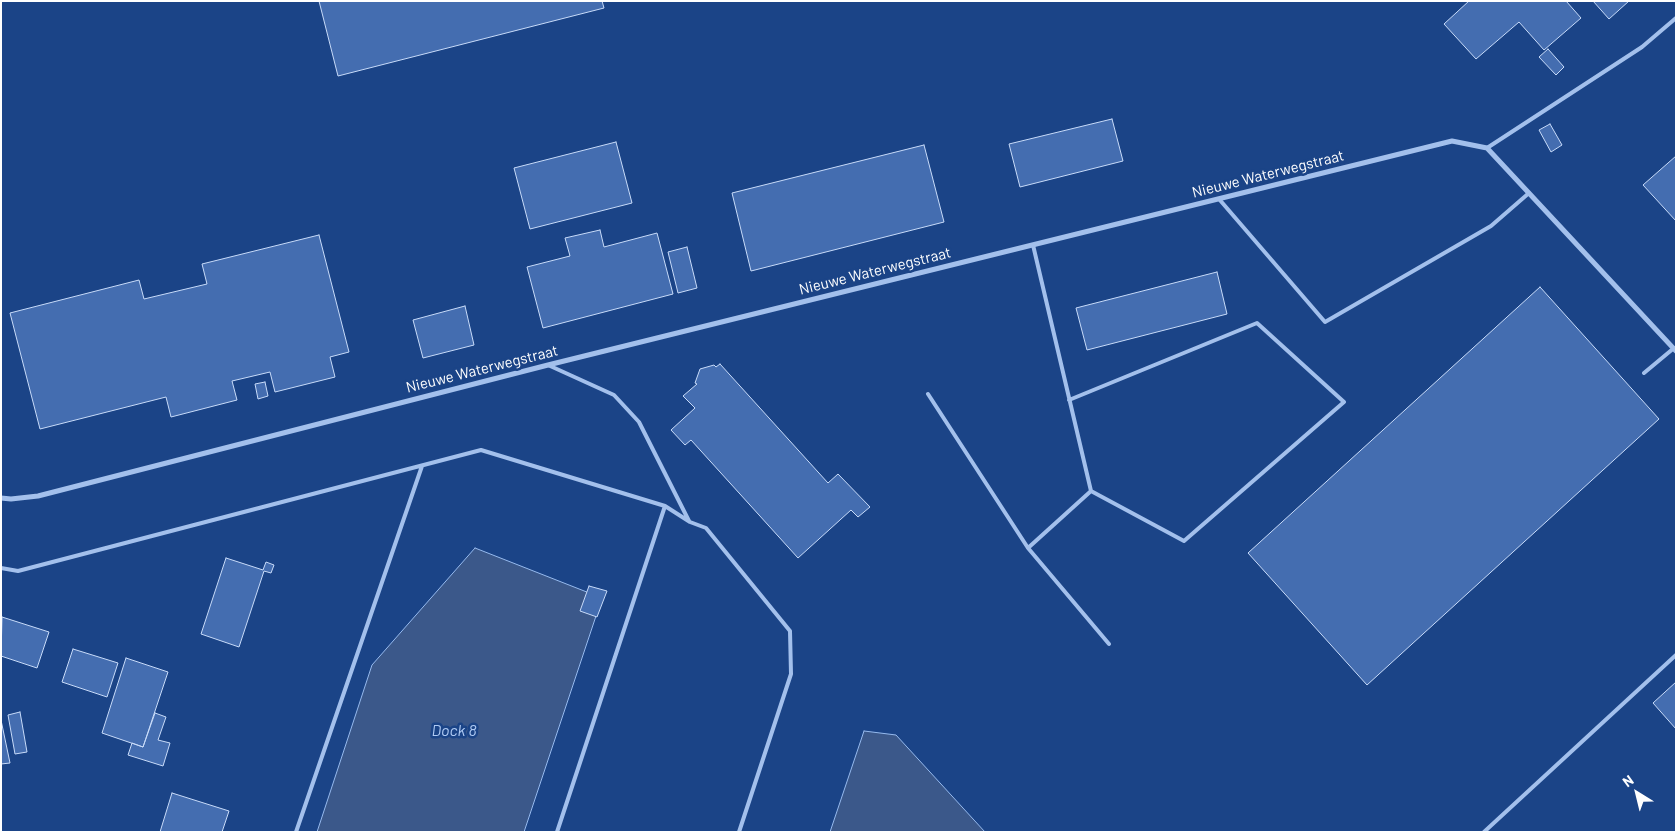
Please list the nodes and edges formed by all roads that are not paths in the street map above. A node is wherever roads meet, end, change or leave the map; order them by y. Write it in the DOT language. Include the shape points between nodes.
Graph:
graph roads {
  1 [pos="1676,18"];
  2 [pos="1487,148"];
  3 [pos="1529,193"];
  4 [pos="1220,199"];
  5 [pos="1033,245"];
  6 [pos="1675,349"];
  7 [pos="548,365"];
  8 [pos="1644,373"];
  9 [pos="928,394"];
  10 [pos="1069,400"];
  11 [pos="422,466"];
  12 [pos="1091,492"];
  13 [pos="1,498"];
  14 [pos="665,506"];
  15 [pos="690,522"];
  16 [pos="1028,548"];
  17 [pos="1,568"];
  18 [pos="1108,644"];
  19 [pos="1676,654"];
  20 [pos="296,832"];
  21 [pos="557,832"];
  22 [pos="740,832"];
  23 [pos="1484,832"];
  1 -- 2 [label="lane" via="1642,47"];
  2 -- 3 [label="street"];
  2 -- 4 [label="street, Nieuwe Waterwegstraat" via="1452,141"];
  3 -- 4 [label="lane" via="1491,226 1325,322"];
  3 -- 6 [label="street"];
  4 -- 5 [label="street, Nieuwe Waterwegstraat"];
  5 -- 7 [label="street, Nieuwe Waterwegstraat"];
  5 -- 10 [label="lane"];
  6 -- 8 [label="lane"];
  7 -- 13 [label="street, Nieuwe Waterwegstraat" via="38,496"];
  7 -- 15 [label="lane" via="614,395 639,422"];
  9 -- 16 [label="lane"];
  10 -- 12 [label="lane"];
  10 -- 12 [label="lane" via="1256,323 1344,402 1184,540"];
  11 -- 14 [label="lane" via="481,450"];
  11 -- 17 [label="lane" via="18,571"];
  11 -- 20 [label="lane"];
  12 -- 16 [label="lane"];
  14 -- 15 [label="lane"];
  14 -- 21 [label="lane"];
  15 -- 22 [label="lane" via="706,528 790,630 792,674"];
  16 -- 18 [label="lane"];
  19 -- 23 [label="lane"];
}
